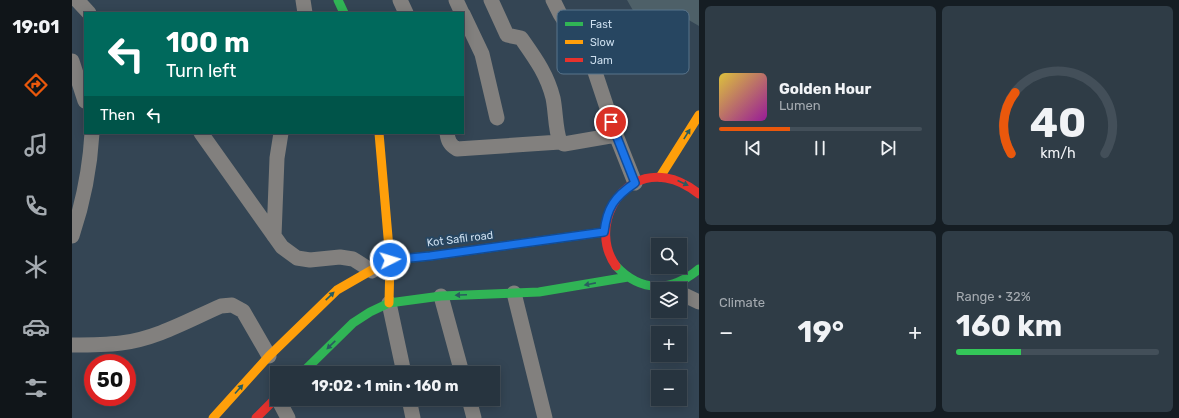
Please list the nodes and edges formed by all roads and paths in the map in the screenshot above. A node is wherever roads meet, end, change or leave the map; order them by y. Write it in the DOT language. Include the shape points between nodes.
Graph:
graph roads {
  1 [pos="77,0"];
  2 [pos="303,0"];
  3 [pos="338,0"];
  4 [pos="400,0"];
  5 [pos="456,0"];
  6 [pos="491,0"];
  7 [pos="553,0"];
  8 [pos="558,10"];
  9 [pos="88,12"];
  10 [pos="305,12"];
  11 [pos="344,12"];
  12 [pos="406,12"];
  13 [pos="462,12"];
  14 [pos="464,16"];
  15 [pos="72,61"];
  16 [pos="596,74"];
  17 [pos="84,98"];
  18 [pos="699,115"];
  19 [pos="497,118"];
  20 [pos="92,134"];
  21 [pos="202,134"];
  22 [pos="281,134"];
  23 [pos="380,134"];
  24 [pos="447,134"];
  25 [pos="616,135"];
  26 [pos="560,142"];
  27 [pos="660,177"];
  28 [pos="635,183"];
  29 [pos="699,194"];
  30 [pos="604,232"];
  31 [pos="72,236"];
  32 [pos="274,236"];
  33 [pos="390,260"];
  34 [pos="699,269"];
  35 [pos="372,270"];
  36 [pos="628,277"];
  37 [pos="680,282"];
  38 [pos="651,286"];
  39 [pos="514,293"];
  40 [pos="441,296"];
  41 [pos="687,296"];
  42 [pos="698,301"];
  43 [pos="388,303"];
  44 [pos="72,345"];
  45 [pos="269,356"];
  46 [pos="309,366"];
  47 [pos="402,366"];
  48 [pos="460,366"];
  49 [pos="270,404"];
  50 [pos="282,406"];
  51 [pos="410,406"];
  52 [pos="471,406"];
  53 [pos="213,418"];
  54 [pos="256,418"];
  55 [pos="288,418"];
  56 [pos="413,418"];
  57 [pos="474,418"];
  58 [pos="545,418"];
  1 -- 9 [label="street"];
  2 -- 10 [label="street"];
  3 -- 11 [label="main road"];
  4 -- 12 [label="street"];
  5 -- 13 [label="street"];
  6 -- 26 [label="street" via="507,35 521,38 544,72 553,98"];
  7 -- 8 [label="street"];
  14 -- 19 [label="street" via="482,54"];
  15 -- 17 [label="street"];
  16 -- 25 [label="street"];
  27 -- 18 [label="main road, one-way"];
  20 -- 31 [label="street" via="91,154"];
  21 -- 32 [label="street"];
  22 -- 32 [label="street" via="277,158"];
  23 -- 33 [label="main road"];
  24 -- 26 [label="street" via="451,146 457,149"];
  25 -- 26 [label="street" via="564,144"];
  25 -- 28 [label="street"];
  27 -- 28 [label="main road" via="647,178"];
  27 -- 29 [label="main road, one-way" via="675,179 690,186"];
  28 -- 30 [label="main road" via="622,191 612,203 606,217"];
  30 -- 33 [label="main road, Kot Safil road"];
  30 -- 36 [label="main road" via="607,250 616,265"];
  32 -- 35 [label="street" via="282,247 297,258 354,258"];
  33 -- 35 [label="main road, Kot Safil road"];
  33 -- 43 [label="main road"];
  34 -- 37 [label="main road"];
  45 -- 35 [label="main road, Kot Safil road, one-way" via="337,290"];
  36 -- 38 [label="main road"];
  36 -- 39 [label="main road, one-way" via="558,290"];
  39 -- 40 [label="main road, one-way"];
  39 -- 58 [label="street"];
  40 -- 43 [label="main road"];
  40 -- 48 [label="street"];
  41 -- 42 [label="street"];
  43 -- 46 [label="main road, one-way" via="353,324"];
  43 -- 47 [label="street"];
  44 -- 45 [label="street" via="121,343 142,339 221,306 232,305 243,311"];
  53 -- 45 [label="main road, Kot Safil road, one-way"];
  49 -- 54 [label="main road"];
  50 -- 55 [label="street"];
  51 -- 56 [label="street"];
  52 -- 57 [label="street"];
}
